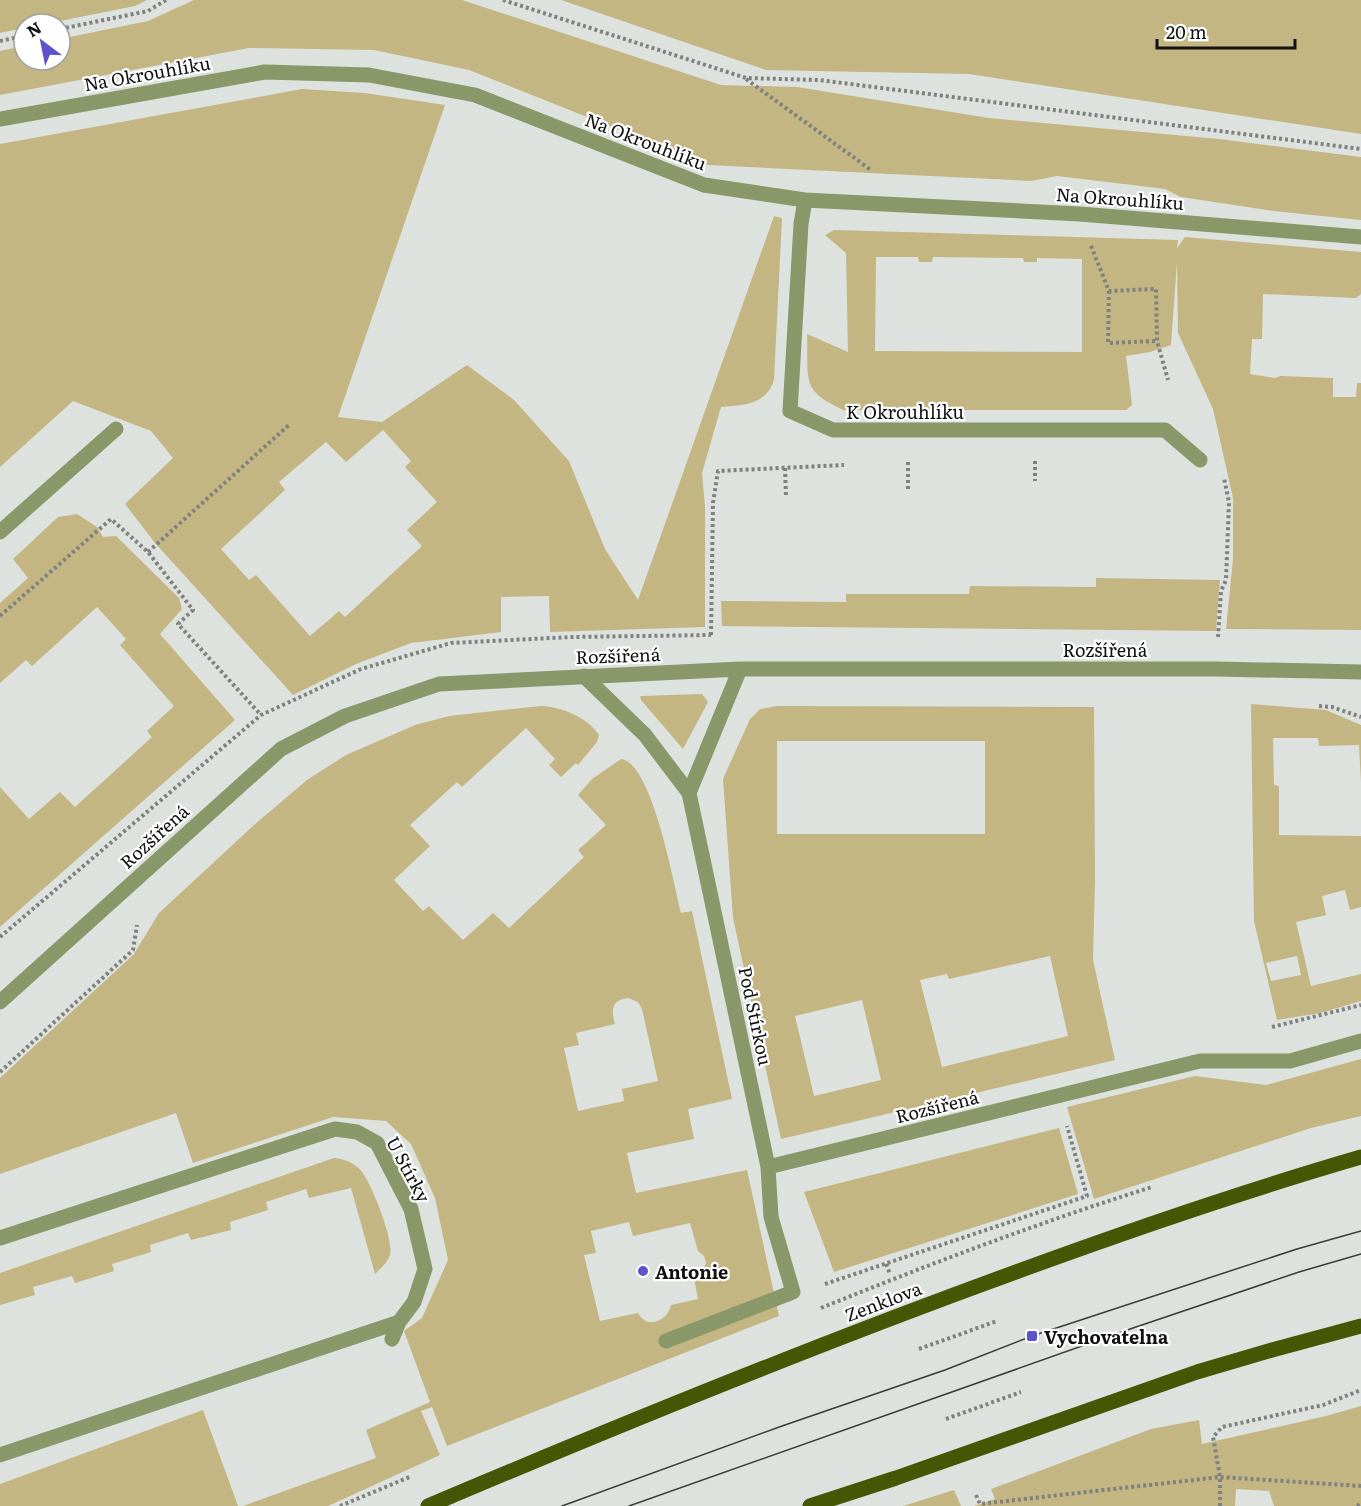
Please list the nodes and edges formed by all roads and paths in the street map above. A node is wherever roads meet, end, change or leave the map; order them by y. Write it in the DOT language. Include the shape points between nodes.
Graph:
graph roads {
  1 [pos="166,0"];
  2 [pos="503,0"];
  3 [pos="72,26"];
  4 [pos="746,78"];
  5 [pos="0,119"];
  6 [pos="1361,149"];
  7 [pos="805,200"];
  8 [pos="874,203"];
  9 [pos="1080,214"];
  10 [pos="1361,237"];
  11 [pos="1109,291"];
  12 [pos="1156,341"];
  13 [pos="1168,380"];
  14 [pos="290,424"];
  15 [pos="117,429"];
  16 [pos="1035,456"];
  17 [pos="1200,460"];
  18 [pos="908,462"];
  19 [pos="785,468"];
  20 [pos="1035,481"];
  21 [pos="908,489"];
  22 [pos="786,496"];
  23 [pos="713,502"];
  24 [pos="0,532"];
  25 [pos="148,552"];
  26 [pos="0,616"];
  27 [pos="711,635"];
  28 [pos="740,669"];
  29 [pos="1217,669"];
  30 [pos="1361,672"];
  31 [pos="584,676"];
  32 [pos="1313,705"];
  33 [pos="261,715"];
  34 [pos="1361,717"];
  35 [pos="689,793"];
  36 [pos="144,919"];
  37 [pos="0,982"];
  38 [pos="16,986"];
  39 [pos="0,1002"];
  40 [pos="1361,1041"];
  41 [pos="0,1072"];
  42 [pos="1064,1118"];
  43 [pos="1361,1158"];
  44 [pos="768,1167"];
  45 [pos="0,1238"];
  46 [pos="886,1264"];
  47 [pos="822,1274"];
  48 [pos="890,1274"];
  49 [pos="997,1321"];
  50 [pos="399,1322"];
  51 [pos="1361,1326"];
  52 [pos="392,1339"];
  53 [pos="666,1341"];
  54 [pos="919,1349"];
  55 [pos="1361,1390"];
  56 [pos="1022,1392"];
  57 [pos="946,1419"];
  58 [pos="0,1455"];
  59 [pos="498,1476"];
  60 [pos="1220,1477"];
  61 [pos="1361,1485"];
  62 [pos="976,1495"];
  63 [pos="1361,1504"];
  64 [pos="428,1506"];
  65 [pos="447,1506"];
  66 [pos="810,1506"];
  67 [pos="1220,1506"];
  68 [pos="1357,1506"];
  1 -- 3 [label="path" via="147,11"];
  2 -- 4 [label="path"];
  4 -- 6 [label="path" via="819,80"];
  4 -- 8 [label="path" via="875,173"];
  5 -- 7 [label="street, Na Okrouhlíku" via="265,72 369,75 475,96 704,184"];
  7 -- 8 [label="street, Na Okrouhlíku"];
  7 -- 17 [label="street, K Okrouhlíku" via="790,411 833,430 1165,430"];
  8 -- 9 [label="street, Na Okrouhlíku"];
  9 -- 10 [label="street, Na Okrouhlíku"];
  9 -- 11 [label="path"];
  11 -- 12 [label="path" via="1156,289"];
  11 -- 12 [label="path" via="1108,343"];
  12 -- 13 [label="path"];
  14 -- 25 [label="path"];
  15 -- 24 [label="street"];
  16 -- 20 [label="path"];
  17 -- 29 [label="path" via="1224,475 1229,502"];
  18 -- 21 [label="path"];
  19 -- 22 [label="path"];
  23 -- 27 [label="path"];
  25 -- 26 [label="path" via="111,519"];
  25 -- 33 [label="path" via="193,610 178,624"];
  28 -- 29 [label="street, Rozšířená"];
  28 -- 31 [label="street, Rozšířená"];
  28 -- 35 [label="street"];
  29 -- 30 [label="street, Rozšířená"];
  31 -- 35 [label="street, Pod Stírkou" via="645,735"];
  31 -- 38 [label="street, Rozšířená" via="439,684 345,716 281,749"];
  32 -- 34 [label="path"];
  35 -- 44 [label="street, Pod Stírkou"];
  36 -- 41 [label="path" via="135,926 132,950"];
  37 -- 38 [label="street"];
  38 -- 39 [label="street, Rozšířená"];
  40 -- 44 [label="street, Rozšířená" via="1290,1061 1200,1061"];
  42 -- 46 [label="path" via="1087,1196"];
  43 -- 59 [label="main road, Zenklova" via="1235,1195 973,1287"];
  44 -- 53 [label="street, Pod Stírkou" via="771,1217 793,1292"];
  45 -- 50 [label="street, U Stírky" via="335,1130 357,1132 377,1143 411,1209 425,1269 414,1302"];
  46 -- 47 [label="path" via="825,1284"];
  46 -- 48 [label="path"];
  49 -- 54 [label="path"];
  50 -- 52 [label="street, U Stírky"];
  50 -- 58 [label="street"];
  51 -- 66 [label="main road" via="1197,1372"];
  55 -- 60 [label="path" via="1323,1405 1222,1426 1213,1437"];
  56 -- 57 [label="path"];
  59 -- 64 [label="main road, Zenklova"];
  59 -- 65 [label="street"];
  60 -- 61 [label="path"];
  60 -- 62 [label="path" via="980,1504"];
  60 -- 67 [label="path"];
  63 -- 68 [label="path"];
}
